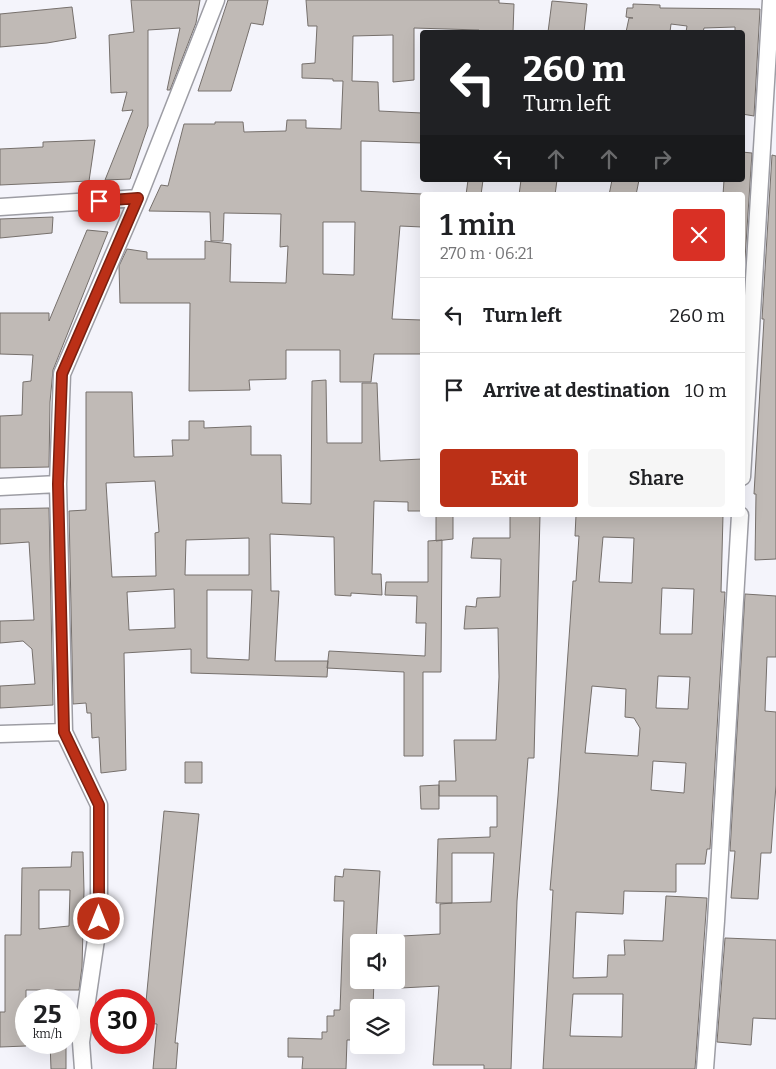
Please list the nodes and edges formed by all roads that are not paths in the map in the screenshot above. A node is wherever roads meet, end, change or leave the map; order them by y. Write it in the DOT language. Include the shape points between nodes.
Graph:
graph roads {
  1 [pos="216,0"];
  2 [pos="771,0"];
  3 [pos="138,198"];
  4 [pos="0,207"];
  5 [pos="745,428"];
  6 [pos="58,484"];
  7 [pos="0,487"];
  8 [pos="740,517"];
  9 [pos="64,732"];
  10 [pos="0,734"];
  11 [pos="83,1069"];
  12 [pos="705,1069"];
  1 -- 3 [label="street"];
  2 -- 5 [label="street"];
  3 -- 4 [label="street"];
  3 -- 6 [label="street" via="62,374"];
  6 -- 7 [label="street"];
  6 -- 9 [label="street"];
  8 -- 12 [label="street"];
  9 -- 10 [label="street"];
  9 -- 11 [label="street" via="99,805 99,919 81,1042"];
}
